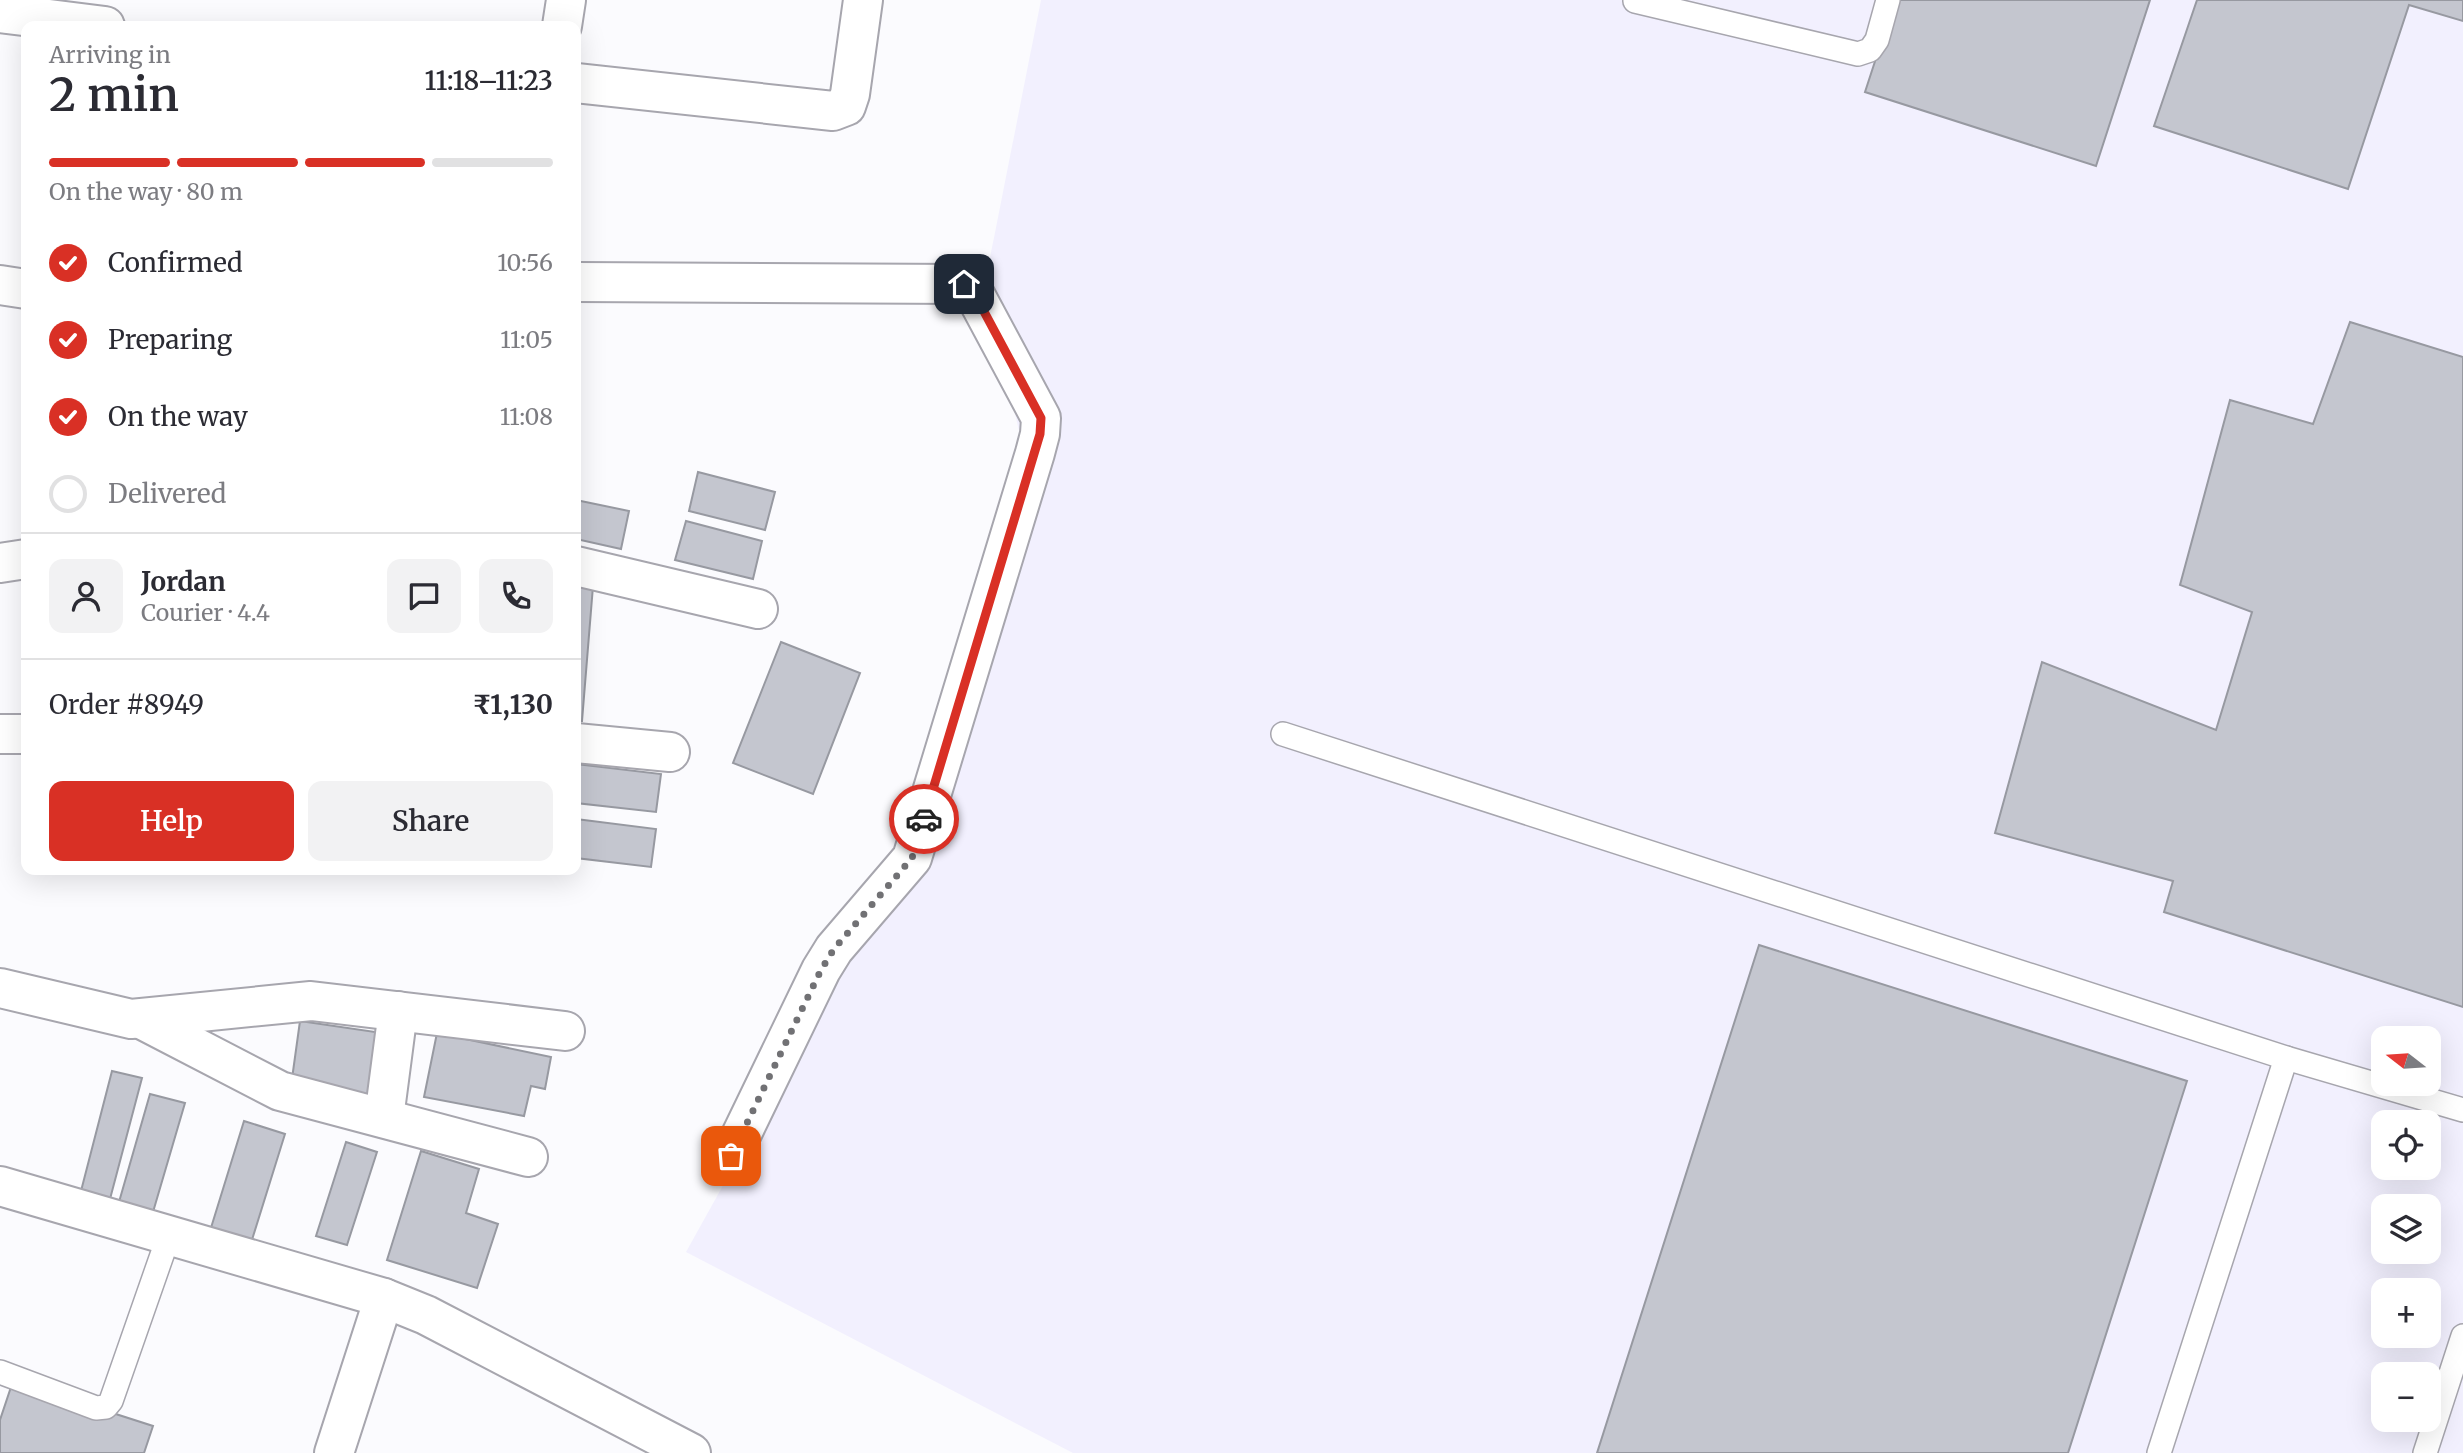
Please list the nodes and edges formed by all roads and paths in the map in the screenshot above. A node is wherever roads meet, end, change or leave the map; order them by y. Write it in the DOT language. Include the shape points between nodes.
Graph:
graph roads {
  1 [pos="566,0"];
  2 [pos="863,0"];
  3 [pos="1888,0"];
  4 [pos="1635,1"];
  5 [pos="0,13"];
  6 [pos="65,21"];
  7 [pos="563,21"];
  8 [pos="581,84"];
  9 [pos="581,282"];
  10 [pos="0,285"];
  11 [pos="21,288"];
  12 [pos="21,560"];
  13 [pos="0,563"];
  14 [pos="581,567"];
  15 [pos="758,609"];
  16 [pos="0,734"];
  17 [pos="21,734"];
  18 [pos="1283,734"];
  19 [pos="581,743"];
  20 [pos="670,752"];
  21 [pos="0,988"];
  22 [pos="398,1011"];
  23 [pos="141,1019"];
  24 [pos="565,1031"];
  25 [pos="2286,1058"];
  26 [pos="2463,1110"];
  27 [pos="384,1118"];
  28 [pos="731,1156"];
  29 [pos="528,1157"];
  30 [pos="0,1186"];
  31 [pos="169,1235"];
  32 [pos="384,1298"];
  33 [pos="2463,1336"];
  34 [pos="0,1372"];
  35 [pos="334,1453"];
  36 [pos="691,1453"];
  37 [pos="2159,1453"];
  38 [pos="2426,1453"];
  1 -- 7 [label="street"];
  2 -- 8 [label="street" via="850,94 846,106 833,111"];
  3 -- 4 [label="lane" via="1877,40 1870,50 1858,54"];
  5 -- 6 [label="street"];
  9 -- 28 [label="street" via="964,284 973,291 1041,418 1035,453 912,858 821,970"];
  10 -- 11 [label="street"];
  12 -- 13 [label="street"];
  14 -- 15 [label="street"];
  16 -- 17 [label="street"];
  18 -- 25 [label="lane"];
  19 -- 20 [label="street"];
  21 -- 23 [label="street"];
  22 -- 23 [label="street" via="311,1001"];
  22 -- 24 [label="street"];
  22 -- 27 [label="street"];
  23 -- 27 [label="street" via="280,1091"];
  25 -- 26 [label="lane"];
  25 -- 37 [label="lane"];
  27 -- 29 [label="street"];
  30 -- 31 [label="street"];
  31 -- 32 [label="street"];
  31 -- 34 [label="lane" via="106,1408"];
  32 -- 35 [label="street"];
  32 -- 36 [label="street" via="426,1315"];
  33 -- 38 [label="lane"];
}
